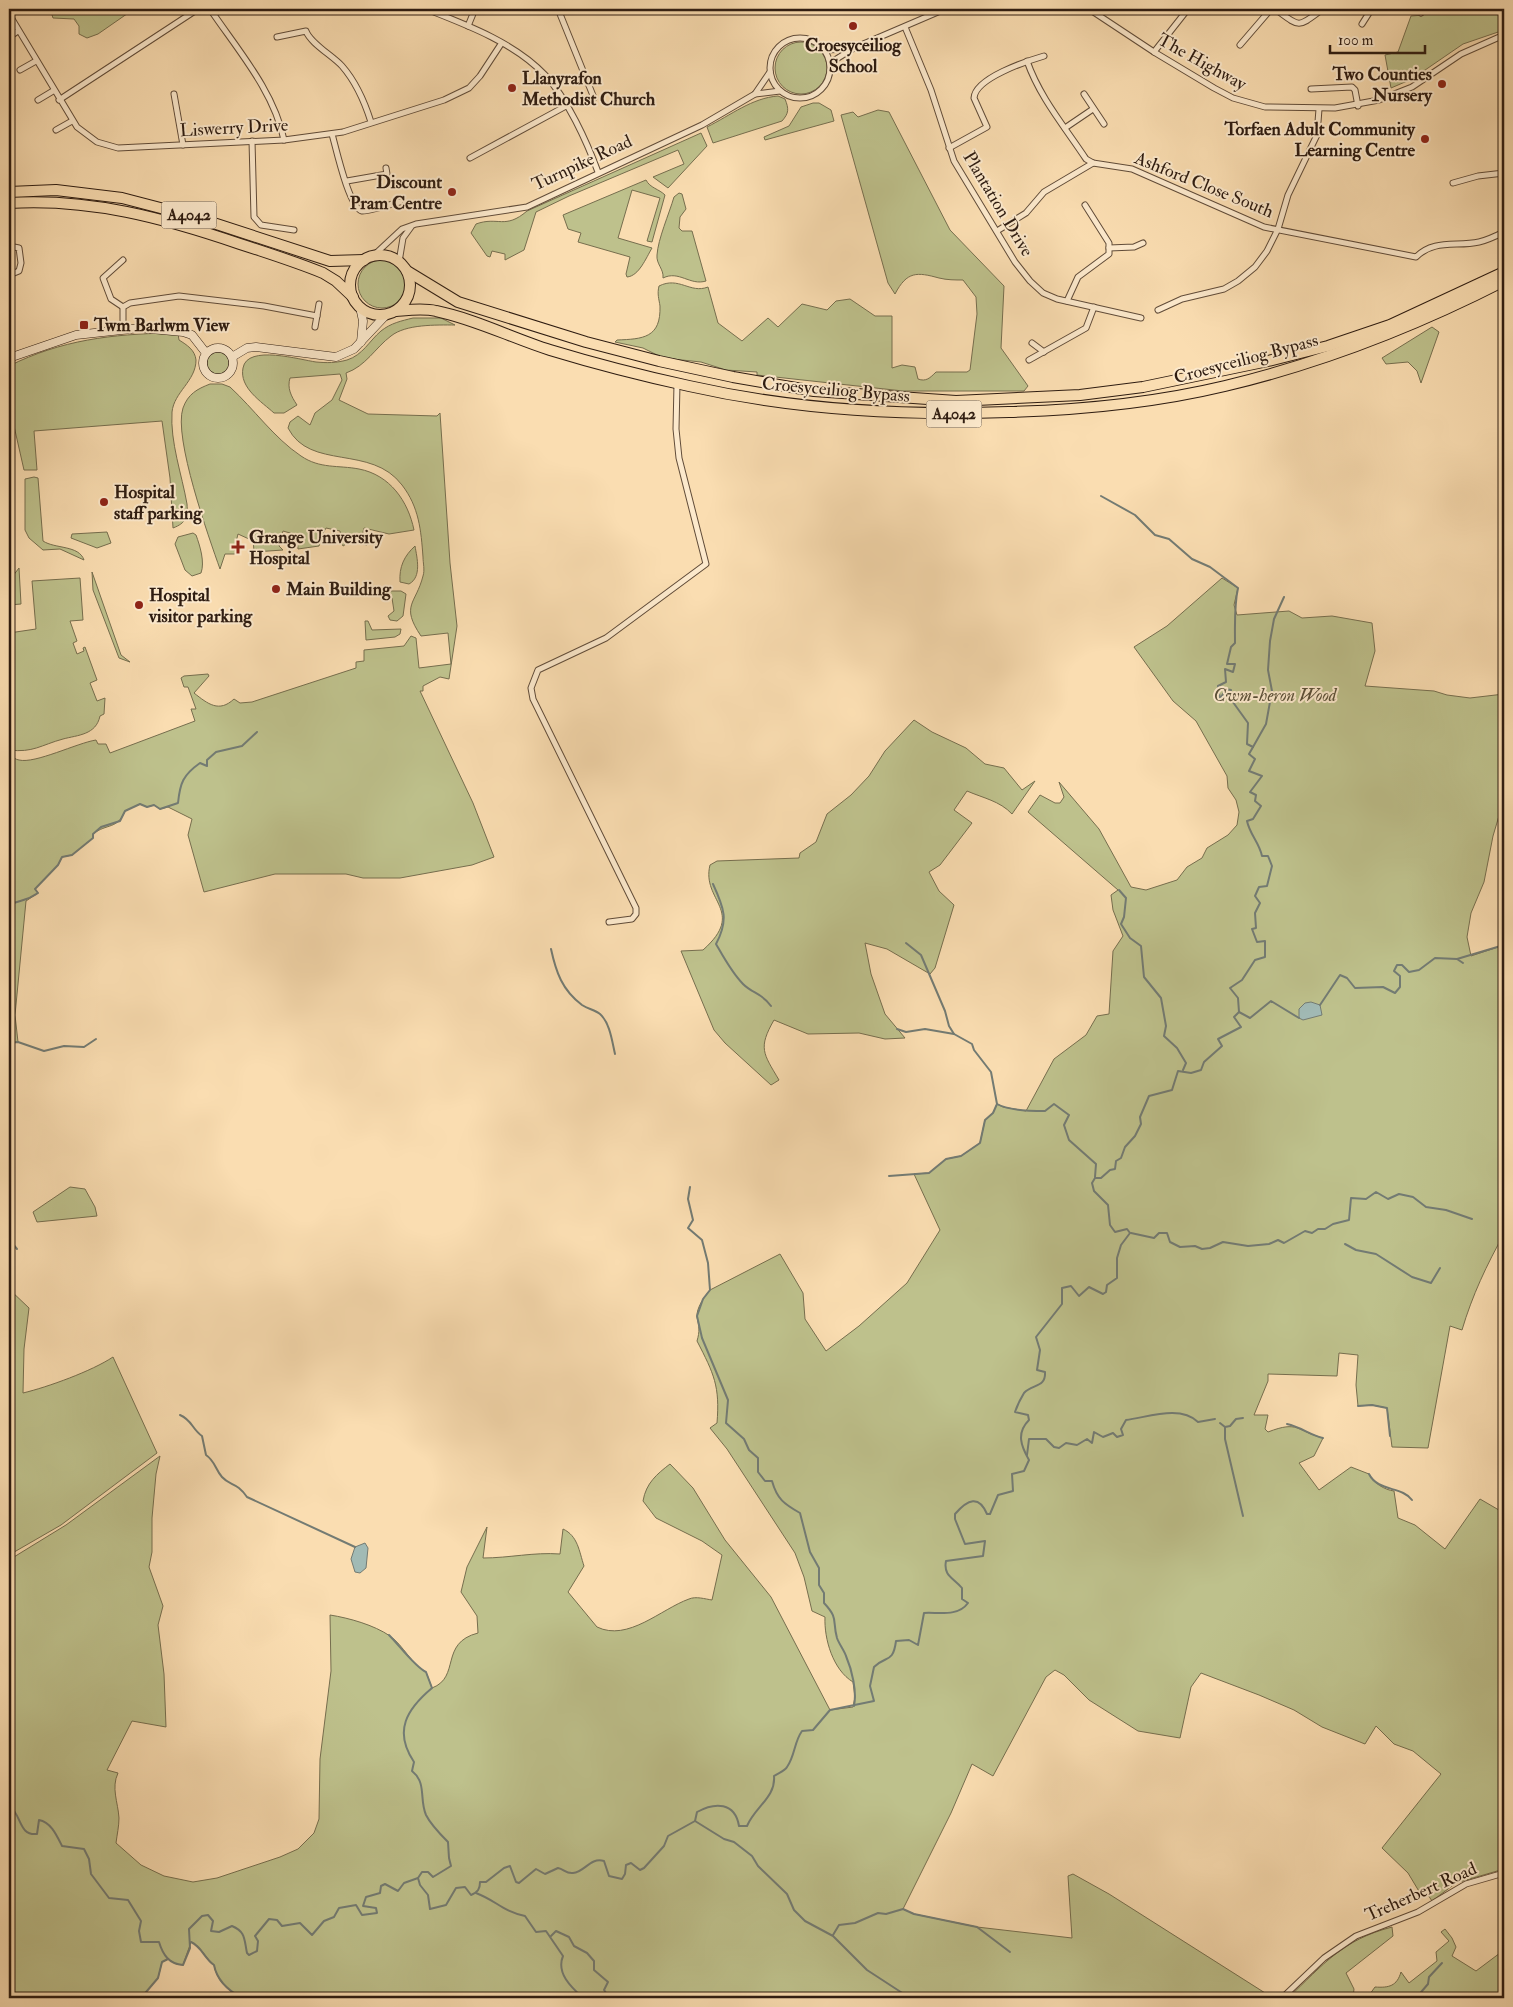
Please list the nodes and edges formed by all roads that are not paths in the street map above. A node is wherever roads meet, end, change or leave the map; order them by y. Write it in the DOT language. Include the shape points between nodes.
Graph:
graph roads {
  1 [pos="198,9"];
  2 [pos="210,9"];
  3 [pos="426,9"];
  4 [pos="475,9"];
  5 [pos="558,9"];
  6 [pos="945,9"];
  7 [pos="1089,9"];
  8 [pos="1188,9"];
  9 [pos="1271,9"];
  10 [pos="1275,9"];
  11 [pos="1323,9"];
  12 [pos="1365,9"];
  13 [pos="9,14"];
  14 [pos="1362,24"];
  15 [pos="468,26"];
  16 [pos="905,26"];
  17 [pos="18,31"];
  18 [pos="1504,35"];
  19 [pos="9,37"];
  20 [pos="277,37"];
  21 [pos="501,44"];
  22 [pos="1240,45"];
  23 [pos="854,48"];
  24 [pos="824,50"];
  25 [pos="1154,52"];
  26 [pos="1044,56"];
  27 [pos="36,61"];
  28 [pos="1027,62"];
  29 [pos="830,63"];
  30 [pos="20,70"];
  31 [pos="770,72"];
  32 [pos="1311,89"];
  33 [pos="54,91"];
  34 [pos="780,91"];
  35 [pos="174,94"];
  36 [pos="755,94"];
  37 [pos="1084,94"];
  38 [pos="594,98"];
  39 [pos="38,100"];
  40 [pos="59,100"];
  41 [pos="566,106"];
  42 [pos="1358,106"];
  43 [pos="1094,109"];
  44 [pos="1319,109"];
  45 [pos="72,121"];
  46 [pos="371,122"];
  47 [pos="1104,124"];
  48 [pos="1065,128"];
  49 [pos="56,130"];
  50 [pos="332,134"];
  51 [pos="284,140"];
  52 [pos="252,141"];
  53 [pos="183,145"];
  54 [pos="949,148"];
  55 [pos="470,158"];
  56 [pos="1093,163"];
  57 [pos="386,168"];
  58 [pos="598,172"];
  59 [pos="1504,173"];
  60 [pos="346,181"];
  61 [pos="1453,183"];
  62 [pos="9,192"];
  63 [pos="400,202"];
  64 [pos="9,203"];
  65 [pos="1085,205"];
  66 [pos="411,226"];
  67 [pos="1278,229"];
  68 [pos="294,230"];
  69 [pos="997,230"];
  70 [pos="1504,232"];
  71 [pos="1143,243"];
  72 [pos="9,246"];
  73 [pos="1109,248"];
  74 [pos="369,258"];
  75 [pos="123,260"];
  76 [pos="399,262"];
  77 [pos="406,271"];
  78 [pos="1504,272"];
  79 [pos="9,275"];
  80 [pos="1504,281"];
  81 [pos="353,297"];
  82 [pos="1067,301"];
  83 [pos="319,304"];
  84 [pos="123,307"];
  85 [pos="360,307"];
  86 [pos="1094,307"];
  87 [pos="1158,310"];
  88 [pos="396,311"];
  89 [pos="386,315"];
  90 [pos="317,316"];
  91 [pos="1141,318"];
  92 [pos="315,327"];
  93 [pos="123,329"];
  94 [pos="361,342"];
  95 [pos="1032,343"];
  96 [pos="1044,352"];
  97 [pos="206,353"];
  98 [pos="232,356"];
  99 [pos="9,358"];
  100 [pos="1029,360"];
  101 [pos="677,384"];
  102 [pos="609,922"];
  103 [pos="1504,1873"];
  104 [pos="1282,1998"];
  1 -- 40 [label="street"];
  2 -- 51 [label="street" via="270,98 279,117"];
  3 -- 15 [label="street"];
  4 -- 15 [label="street"];
  5 -- 38 [label="street"];
  6 -- 16 [label="street"];
  7 -- 25 [label="street, The Highway"];
  8 -- 25 [label="street"];
  9 -- 22 [label="street"];
  10 -- 11 [label="street" via="1295,24 1303,24"];
  12 -- 14 [label="street" via="1369,13"];
  13 -- 17 [label="street, Liswerry Drive"];
  15 -- 21 [label="street"];
  16 -- 23 [label="street"];
  16 -- 54 [label="street, Plantation Drive" via="931,90"];
  17 -- 19 [label="street"];
  17 -- 27 [label="street, Liswerry Drive"];
  18 -- 42 [label="street, The Highway" via="1461,54 1398,94"];
  20 -- 46 [label="street" via="306,31 310,39 348,72"];
  21 -- 41 [label="street" via="518,52 544,74"];
  21 -- 46 [label="street, Liswerry Drive" via="469,88 444,100"];
  23 -- 24 [label="street"];
  23 -- 29 [label="street"];
  24 -- 29 [label="street"];
  24 -- 31 [label="street, Turnpike Road" via="806,38 787,40 774,52"];
  25 -- 44 [label="street, The Highway" via="1214,88 1250,104"];
  26 -- 28 [label="street"];
  27 -- 30 [label="street"];
  27 -- 33 [label="street, Liswerry Drive"];
  28 -- 48 [label="street" via="1035,84"];
  28 -- 54 [label="street" via="988,80 976,90 974,98 987,128"];
  29 -- 34 [label="street, Turnpike Road" via="829,77 817,93 796,98"];
  31 -- 34 [label="street"];
  31 -- 36 [label="street, Turnpike Road"];
  32 -- 42 [label="street" via="1352,87"];
  33 -- 39 [label="street"];
  33 -- 40 [label="street, Liswerry Drive"];
  34 -- 36 [label="street, Turnpike Road"];
  35 -- 53 [label="street"];
  36 -- 58 [label="street, Turnpike Road" via="702,125"];
  37 -- 43 [label="street"];
  40 -- 45 [label="street, Liswerry Drive"];
  41 -- 55 [label="street"];
  41 -- 58 [label="street"];
  42 -- 44 [label="street, The Highway"];
  43 -- 47 [label="street"];
  43 -- 48 [label="street"];
  44 -- 67 [label="street" via="1317,135 1288,195"];
  45 -- 49 [label="street"];
  45 -- 53 [label="street, Liswerry Drive" via="89,138 111,147"];
  46 -- 50 [label="street, Liswerry Drive"];
  48 -- 56 [label="street" via="1086,159"];
  50 -- 51 [label="street, Liswerry Drive"];
  50 -- 60 [label="street"];
  51 -- 52 [label="street, Liswerry Drive"];
  52 -- 53 [label="street, Liswerry Drive"];
  52 -- 68 [label="street" via="254,217 261,225"];
  54 -- 69 [label="street, Plantation Drive"];
  56 -- 67 [label="street, Ashford Close South" via="1132,169 1254,223"];
  56 -- 69 [label="street" via="1044,192 1026,213"];
  57 -- 60 [label="street" via="388,174"];
  58 -- 66 [label="street, Turnpike Road" via="518,210"];
  59 -- 61 [label="street"];
  60 -- 63 [label="street" via="355,207 362,211"];
  62 -- 74 [label="highway, A4042" via="64,191 122,198 195,217 323,259"];
  64 -- 81 [label="highway, A4042" via="97,206 192,228 323,273"];
  65 -- 73 [label="street"];
  66 -- 74 [label="street, Turnpike Road" via="402,229"];
  66 -- 76 [label="street" via="403,238"];
  67 -- 70 [label="street, Ashford Close South" via="1416,257 1441,244 1479,242"];
  67 -- 87 [label="street" via="1267,252 1238,281 1224,289 1182,299"];
  69 -- 82 [label="street, Plantation Drive" via="1030,281 1043,293"];
  71 -- 73 [label="street" via="1134,247"];
  72 -- 79 [label="street" via="18,248 21,263 19,270"];
  73 -- 82 [label="street" via="1110,254 1078,277"];
  74 -- 76 [label="highway" via="387,256"];
  74 -- 81 [label="highway" via="357,267 352,277"];
  75 -- 84 [label="street" via="103,278 111,299"];
  76 -- 77 [label="highway"];
  77 -- 78 [label="highway, Croesyceiliog Bypass / A4042" via="458,302 659,361 814,391 956,401 1080,395 1144,387 1268,361 1328,346 1390,325"];
  77 -- 88 [label="highway" via="410,289 408,297"];
  80 -- 101 [label="highway, Croesyceiliog Bypass / A4042" via="1390,333 1280,371 1224,386 1109,405 934,415 875,413 762,400"];
  81 -- 85 [label="highway"];
  82 -- 86 [label="street, Plantation Drive"];
  83 -- 90 [label="street"];
  84 -- 90 [label="street" via="130,303 179,296"];
  84 -- 93 [label="street"];
  85 -- 89 [label="highway" via="376,315"];
  85 -- 94 [label="main road" via="363,321"];
  86 -- 91 [label="street, Plantation Drive"];
  86 -- 96 [label="street" via="1086,328"];
  88 -- 89 [label="highway"];
  88 -- 101 [label="highway, Croesyceiliog Bypass / A4042" via="436,311 550,350"];
  89 -- 94 [label="main road"];
  90 -- 92 [label="street"];
  93 -- 97 [label="main road" via="183,332 192,335"];
  93 -- 99 [label="main road" via="56,340"];
  94 -- 98 [label="main road" via="347,354 336,357 261,347 247,348"];
  95 -- 96 [label="street"];
  96 -- 100 [label="street"];
  97 -- 98 [label="main road" via="220,348"];
  97 -- 98 [label="main road" via="205,371 219,378 228,374 233,365"];
  101 -- 102 [label="street" via="679,458 706,564 606,638 538,670 531,688 533,699 636,908 632,919"];
  103 -- 104 [label="street, Treherbert Road" via="1466,1884 1418,1912 1356,1936 1324,1958"];
}
